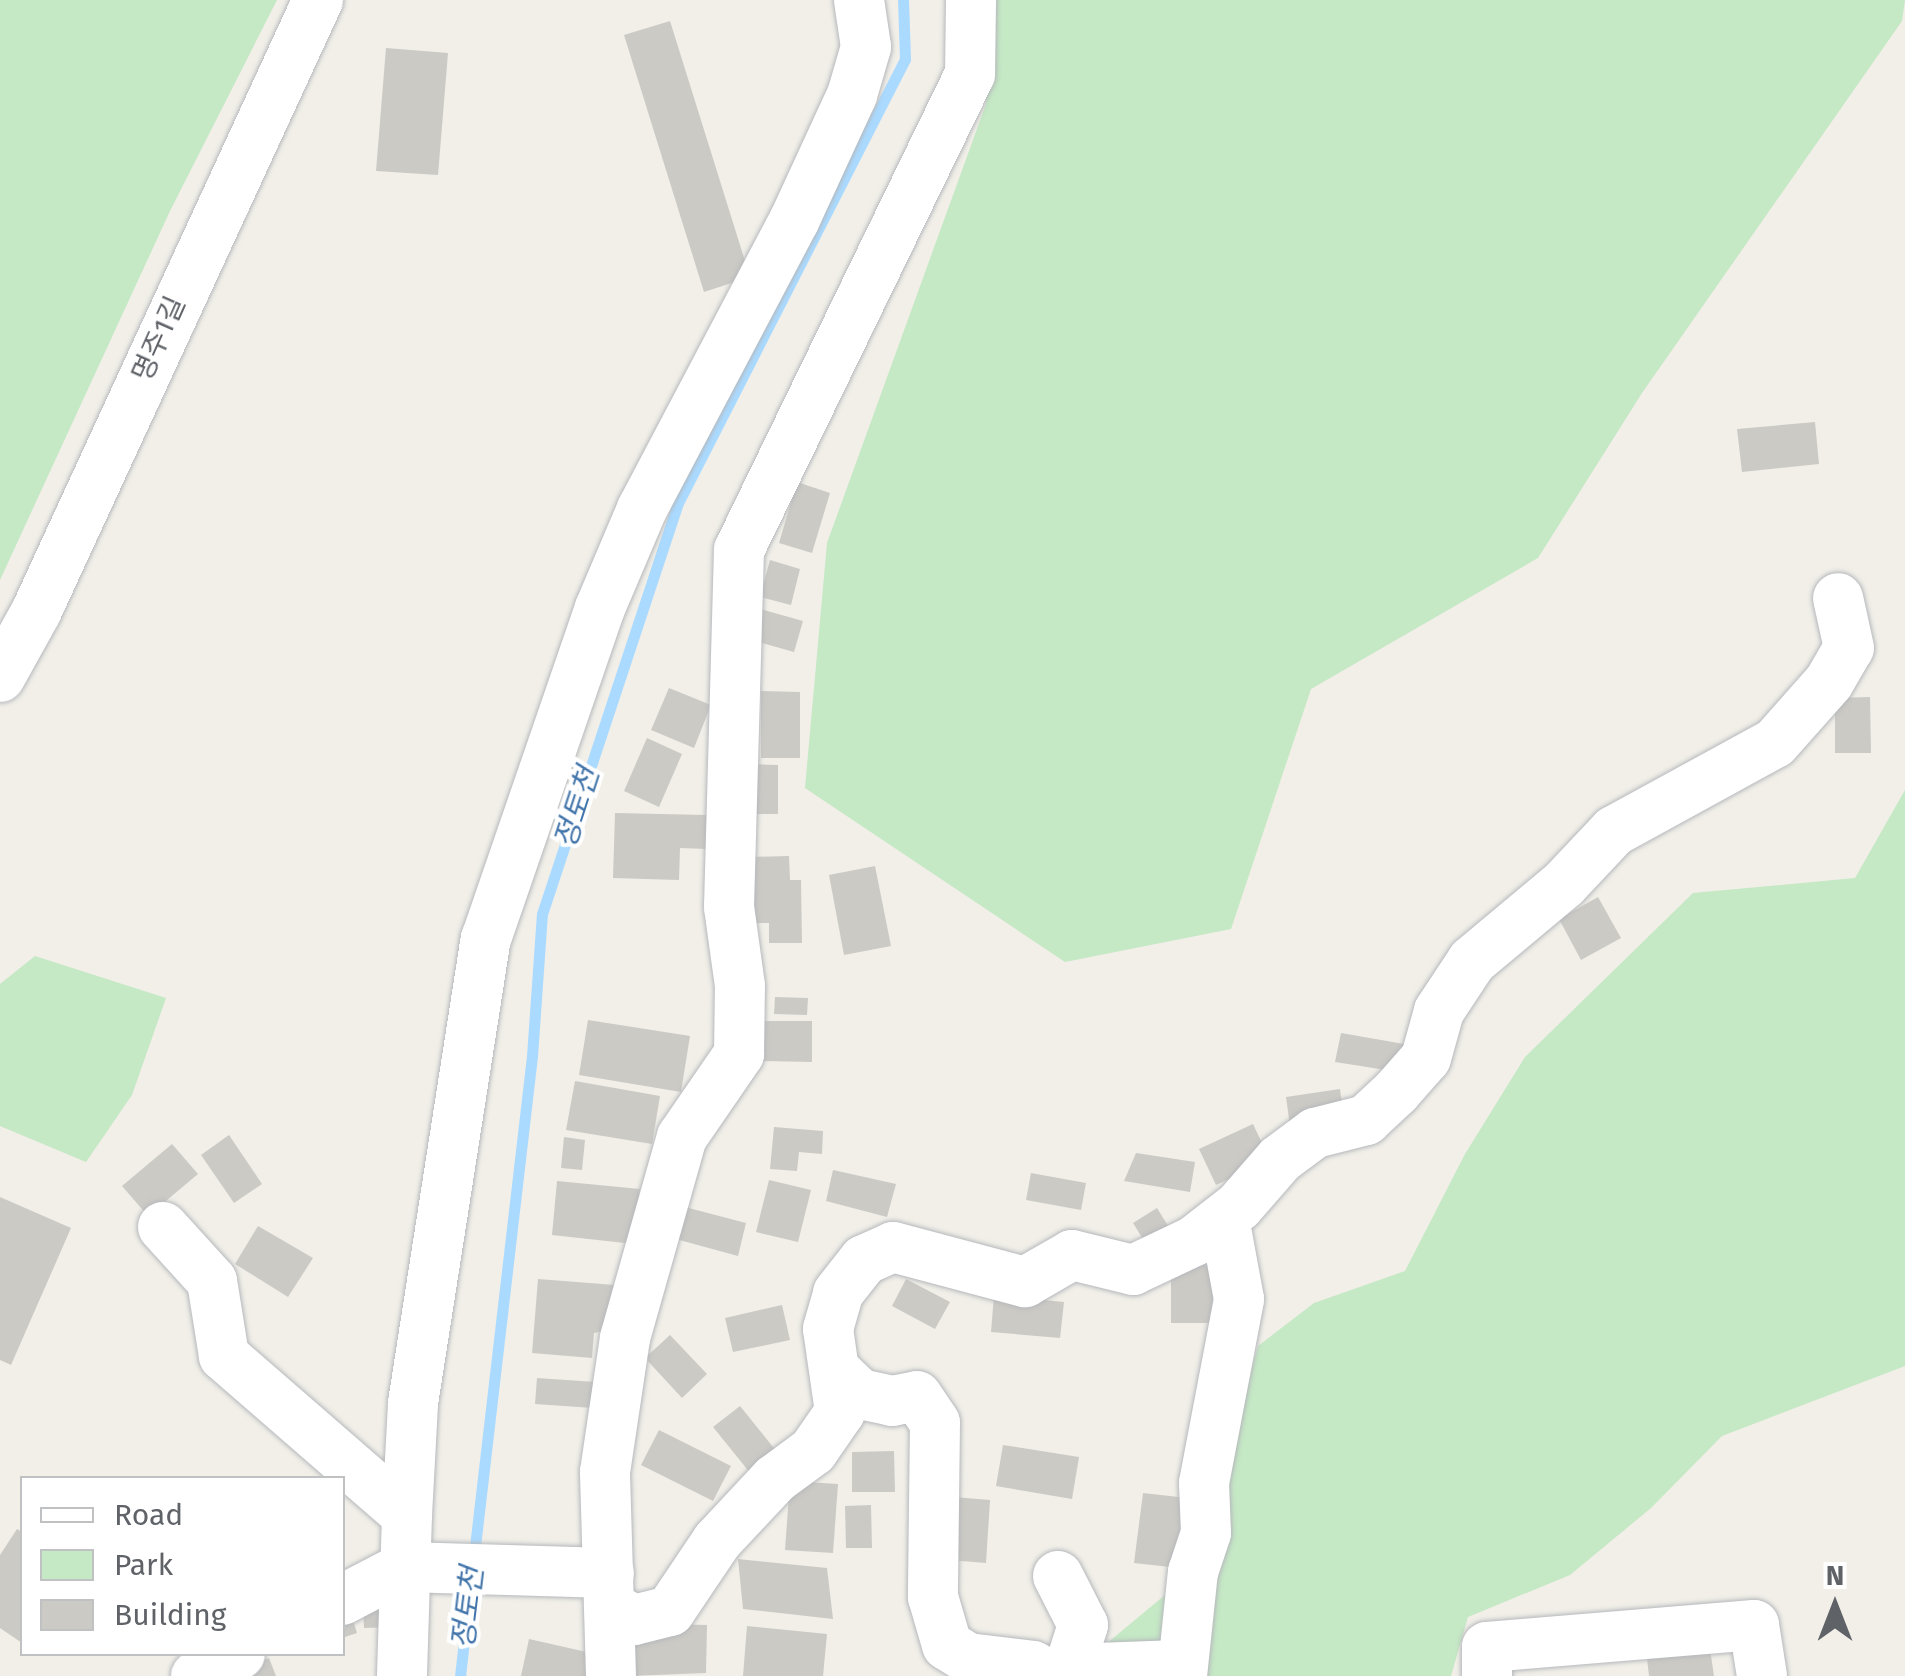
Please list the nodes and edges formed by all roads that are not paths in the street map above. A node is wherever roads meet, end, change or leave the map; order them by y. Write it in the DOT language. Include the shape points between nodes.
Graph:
graph roads {
  1 [pos="318,0"];
  2 [pos="858,0"];
  3 [pos="971,0"];
  4 [pos="1838,598"];
  5 [pos="0,677"];
  6 [pos="1224,1218"];
  7 [pos="163,1227"];
  8 [pos="838,1373"];
  9 [pos="408,1516"];
  10 [pos="410,1567"];
  11 [pos="1058,1576"];
  12 [pos="609,1589"];
  13 [pos="345,1599"];
  14 [pos="236,1656"];
  15 [pos="1181,1670"];
  16 [pos="1054,1673"];
  17 [pos="196,1676"];
  18 [pos="402,1676"];
  19 [pos="611,1676"];
  20 [pos="1487,1676"];
  21 [pos="1762,1676"];
  1 -- 5 [label="street, 명주1길"];
  2 -- 9 [label="street" via="866,47 852,94 794,222 642,509 600,608 486,939 413,1403"];
  3 -- 12 [label="street" via="970,74 739,550 729,907 740,986 739,1054 682,1137 625,1338 604,1472"];
  4 -- 6 [label="street" via="1848,648 1830,682 1776,742 1614,831 1564,884 1472,961 1439,1011 1426,1058 1396,1092 1366,1120 1315,1134 1280,1158"];
  6 -- 8 [label="street" via="1194,1241 1133,1270 1072,1255 1026,1282 894,1247 864,1260 838,1293 828,1328"];
  6 -- 15 [label="street" via="1239,1299 1204,1482 1206,1534 1193,1572"];
  7 -- 9 [label="street" via="212,1281 224,1356"];
  8 -- 12 [label="street" via="840,1412 814,1451 775,1479 717,1540 670,1611 634,1620"];
  8 -- 16 [label="street" via="860,1394 892,1401 917,1396 935,1423 933,1597 948,1645 968,1658"];
  9 -- 10 [label="street"];
  10 -- 12 [label="street" via="514,1572"];
  10 -- 13 [label="street"];
  10 -- 18 [label="street"];
  11 -- 16 [label="street" via="1083,1625"];
  12 -- 19 [label="street"];
  14 -- 17 [label="street"];
  15 -- 16 [label="street"];
  20 -- 21 [label="street" via="1487,1647 1754,1625"];
}
